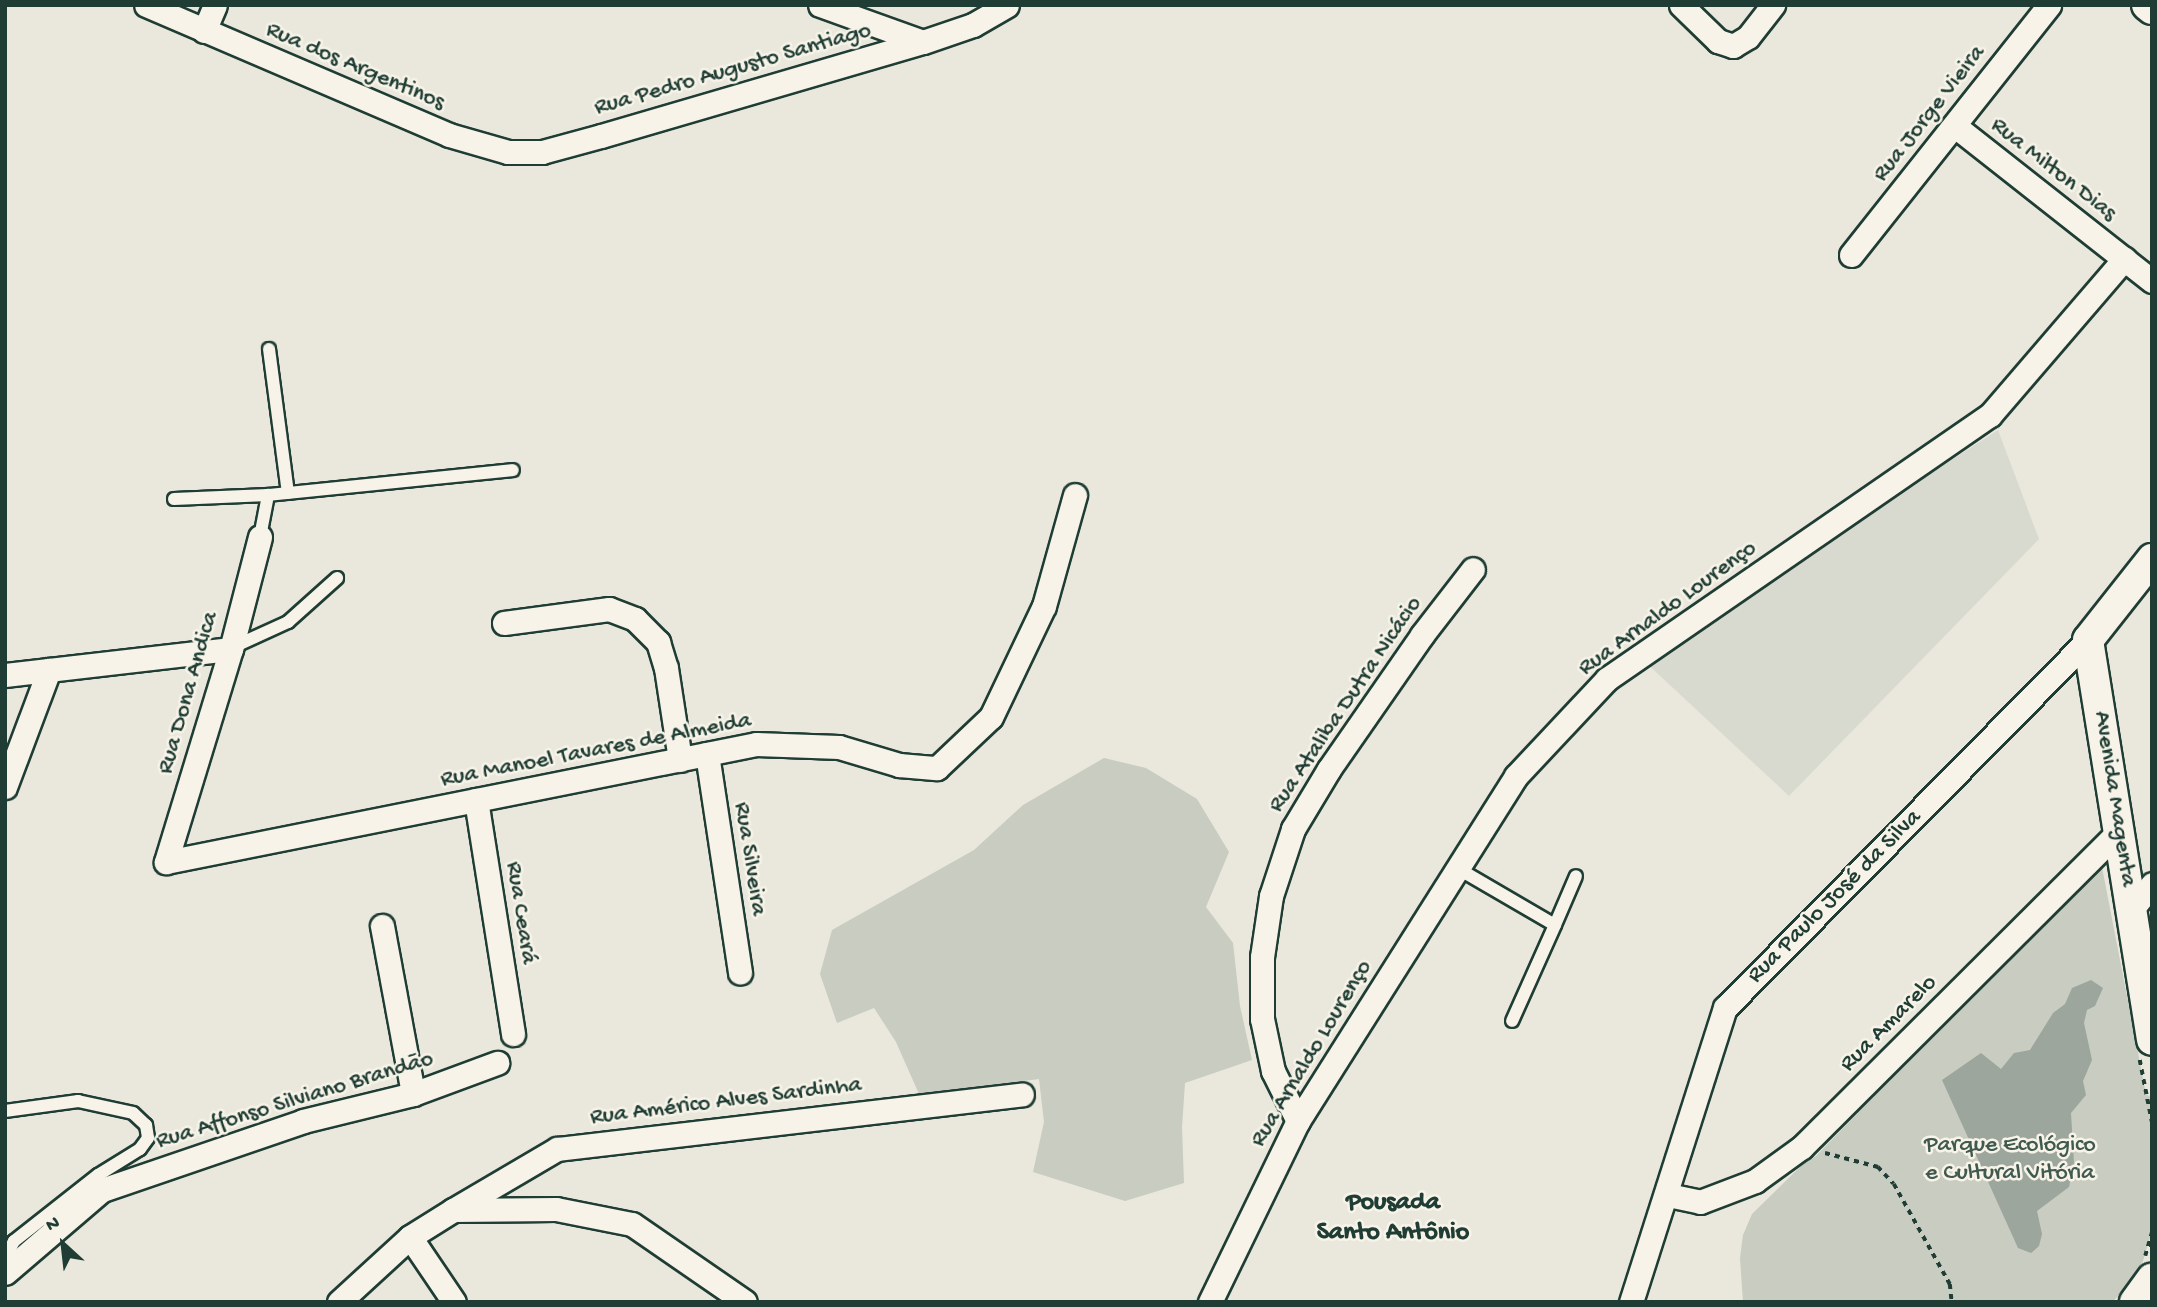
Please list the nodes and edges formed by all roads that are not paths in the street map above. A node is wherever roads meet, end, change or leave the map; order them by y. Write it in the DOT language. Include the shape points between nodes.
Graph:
graph roads {
  1 [pos="146,5"];
  2 [pos="215,5"];
  3 [pos="820,5"];
  4 [pos="1007,5"];
  5 [pos="1681,5"];
  6 [pos="1773,5"];
  7 [pos="2049,5"];
  8 [pos="2147,5"];
  9 [pos="2152,9"];
  10 [pos="204,31"];
  11 [pos="923,42"];
  12 [pos="1955,126"];
  13 [pos="508,152"];
  14 [pos="1851,255"];
  15 [pos="2124,259"];
  16 [pos="2152,281"];
  17 [pos="269,349"];
  18 [pos="513,470"];
  19 [pos="288,493"];
  20 [pos="268,495"];
  21 [pos="1075,495"];
  22 [pos="174,499"];
  23 [pos="260,537"];
  24 [pos="2152,559"];
  25 [pos="1473,569"];
  26 [pos="337,578"];
  27 [pos="504,623"];
  28 [pos="2088,640"];
  29 [pos="231,649"];
  30 [pos="49,670"];
  31 [pos="5,675"];
  32 [pos="707,754"];
  33 [pos="680,760"];
  34 [pos="5,787"];
  35 [pos="476,800"];
  36 [pos="2118,832"];
  37 [pos="166,862"];
  38 [pos="1457,868"];
  39 [pos="1576,876"];
  40 [pos="2152,884"];
  41 [pos="2132,909"];
  42 [pos="1555,925"];
  43 [pos="382,926"];
  44 [pos="740,973"];
  45 [pos="1512,1021"];
  46 [pos="513,1034"];
  47 [pos="2152,1040"];
  48 [pos="497,1063"];
  49 [pos="413,1094"];
  50 [pos="1022,1094"];
  51 [pos="5,1111"];
  52 [pos="1298,1121"];
  53 [pos="1668,1195"];
  54 [pos="453,1210"];
  55 [pos="410,1237"];
  56 [pos="5,1259"];
  57 [pos="5,1273"];
  58 [pos="339,1302"];
  59 [pos="454,1302"];
  60 [pos="745,1302"];
  61 [pos="1210,1302"];
  62 [pos="1630,1302"];
  1 -- 10 [label="street, Rua dos Argentinos"];
  2 -- 10 [label="street"];
  3 -- 11 [label="street"];
  4 -- 11 [label="street, Rua Pedro Augusto Santiago" via="973,25"];
  5 -- 6 [label="street" via="1718,41 1733,46 1748,37"];
  7 -- 12 [label="street, Rua Jorge Vieira"];
  8 -- 9 [label="street"];
  10 -- 13 [label="street, Rua dos Argentinos" via="449,135"];
  11 -- 13 [label="street, Rua Pedro Augusto Santiago" via="542,152"];
  12 -- 14 [label="street, Rua Jorge Vieira"];
  12 -- 15 [label="street, Rua Milton Dias"];
  15 -- 16 [label="street, Rua Milton Dias"];
  15 -- 38 [label="street, Rua Arnaldo Lourenço" via="1990,415 1607,679 1516,776"];
  17 -- 19 [label="lane"];
  18 -- 19 [label="lane"];
  19 -- 20 [label="lane"];
  20 -- 22 [label="lane"];
  20 -- 23 [label="lane"];
  21 -- 32 [label="street, Rua Manoel Tavares de Almeida" via="1044,606 990,717 937,768 899,765 839,747 756,744"];
  23 -- 29 [label="street, Rua Dona Andica"];
  24 -- 28 [label="street, Rua Paulo José da Silva"];
  25 -- 52 [label="street, Rua Ataliba Dutra Nicácio" via="1329,769 1293,829 1271,896 1262,957 1262,1019 1273,1071"];
  26 -- 29 [label="lane" via="288,622"];
  27 -- 33 [label="street" via="609,608 635,619 658,642"];
  28 -- 36 [label="street, Avenida Magenta"];
  28 -- 53 [label="street, Rua Paulo José da Silva" via="1725,1008"];
  29 -- 30 [label="street"];
  29 -- 37 [label="street, Rua Dona Andica"];
  30 -- 31 [label="street"];
  30 -- 34 [label="street"];
  32 -- 33 [label="street, Rua Manoel Tavares de Almeida"];
  32 -- 44 [label="street, Rua Silveira"];
  33 -- 35 [label="street, Rua Manoel Tavares de Almeida"];
  35 -- 37 [label="street, Rua Manoel Tavares de Almeida"];
  35 -- 46 [label="street, Rua Ceará"];
  36 -- 41 [label="street, Avenida Magenta"];
  36 -- 53 [label="street, Rua Amarelo" via="1802,1147 1755,1181 1700,1202"];
  38 -- 42 [label="lane"];
  38 -- 52 [label="street, Rua Arnaldo Lourenço"];
  39 -- 42 [label="lane"];
  40 -- 41 [label="street"];
  41 -- 47 [label="street, Avenida Magenta"];
  42 -- 45 [label="lane"];
  43 -- 49 [label="street"];
  48 -- 49 [label="street, Rua Affonso Silviano Brandão"];
  49 -- 57 [label="street, Rua Affonso Silviano Brandão" via="303,1121 102,1190"];
  50 -- 54 [label="street, Rua Américo Alves Sardinha" via="557,1149"];
  51 -- 56 [label="lane" via="78,1101 133,1113 146,1125 148,1138 140,1149 14,1241"];
  52 -- 61 [label="street, Rua Arnaldo Lourenço"];
  53 -- 62 [label="street, Rua Paulo José da Silva"];
  54 -- 55 [label="street"];
  54 -- 60 [label="street" via="556,1209 632,1224"];
  55 -- 58 [label="street"];
  55 -- 59 [label="street"];
}
